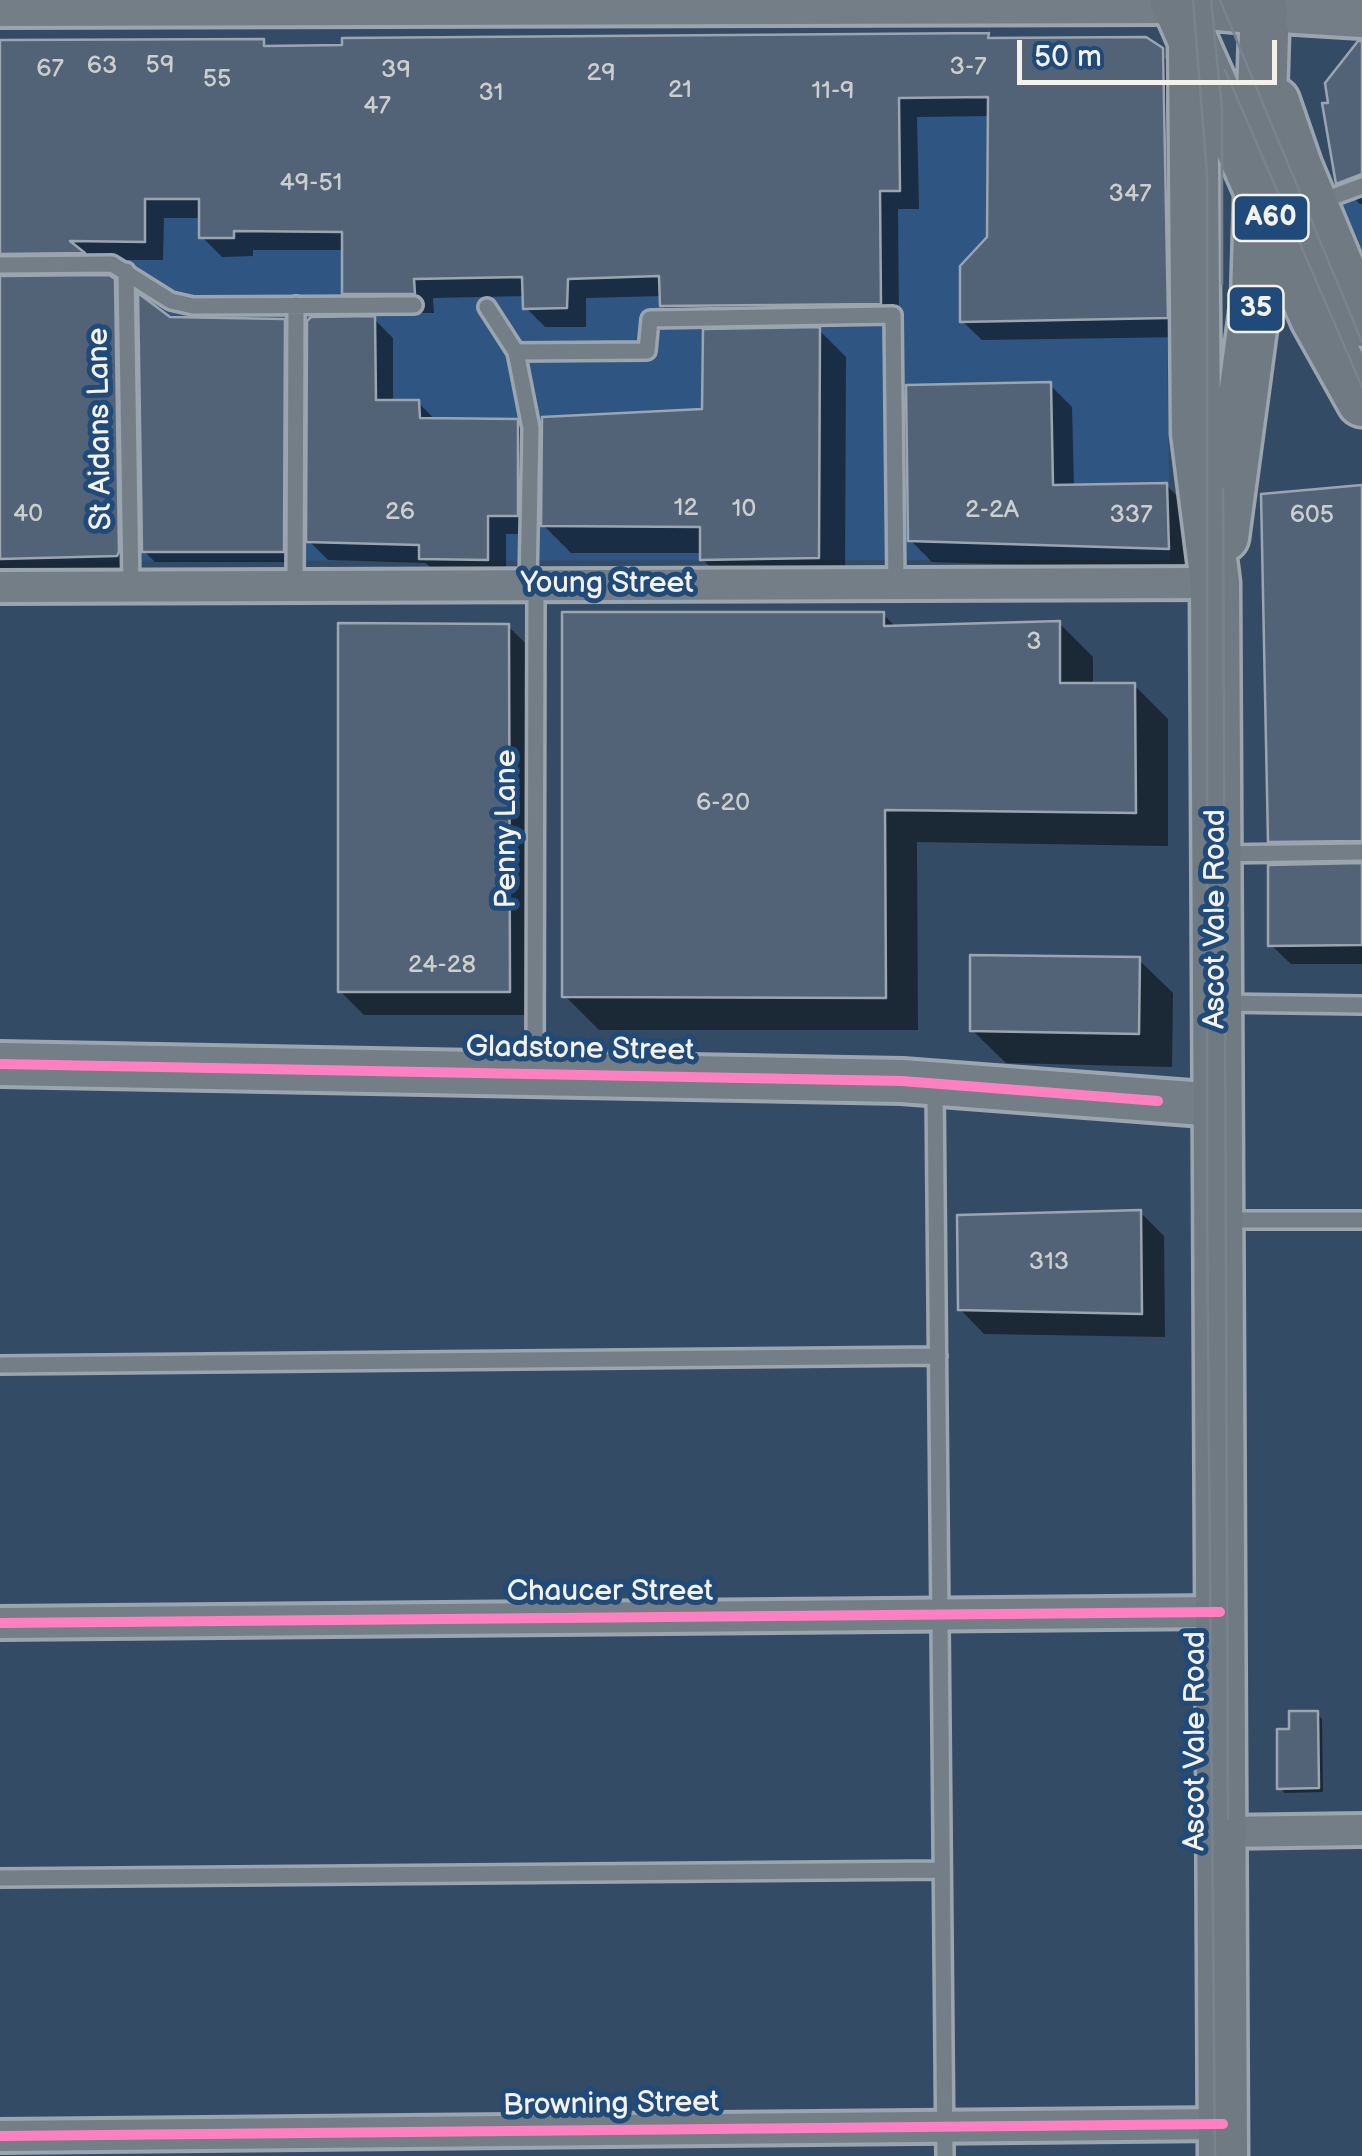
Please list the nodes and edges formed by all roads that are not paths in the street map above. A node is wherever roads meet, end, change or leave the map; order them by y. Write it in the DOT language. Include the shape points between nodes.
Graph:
graph roads {
  1 [pos="952,0"];
  2 [pos="0,5"];
  3 [pos="1181,14"];
  4 [pos="1263,14"];
  5 [pos="1362,16"];
  6 [pos="1362,186"];
  7 [pos="1261,198"];
  8 [pos="1313,204"];
  9 [pos="0,264"];
  10 [pos="126,271"];
  11 [pos="414,304"];
  12 [pos="296,306"];
  13 [pos="487,306"];
  14 [pos="1362,322"];
  15 [pos="516,352"];
  16 [pos="1362,402"];
  17 [pos="1215,583"];
  18 [pos="532,584"];
  19 [pos="896,584"];
  20 [pos="132,586"];
  21 [pos="0,587"];
  22 [pos="295,587"];
  23 [pos="1362,852"];
  24 [pos="1216,854"];
  25 [pos="1216,1003"];
  26 [pos="1362,1006"];
  27 [pos="0,1064"];
  28 [pos="535,1074"];
  29 [pos="935,1083"];
  30 [pos="1218,1105"];
  31 [pos="1215,1220"];
  32 [pos="1362,1220"];
  33 [pos="938,1356"];
  34 [pos="0,1365"];
  35 [pos="1220,1612"];
  36 [pos="940,1614"];
  37 [pos="0,1623"];
  38 [pos="1362,1830"];
  39 [pos="1221,1832"];
  40 [pos="942,1870"];
  41 [pos="0,1878"];
  42 [pos="0,2136"];
  43 [pos="1223,2140"];
  44 [pos="945,2141"];
  1 -- 2 [label="street"];
  1 -- 3 [label="street"];
  3 -- 4 [label="main road"];
  3 -- 7 [label="main road, A60"];
  3 -- 17 [label="main road, Ascot Vale Road / 35" via="1196,432"];
  4 -- 5 [label="street"];
  4 -- 7 [label="main road, Ascot Vale Road / 35"];
  4 -- 8 [label="main road, A60" via="1277,109"];
  6 -- 8 [label="lane"];
  7 -- 16 [label="main road, A60"];
  7 -- 17 [label="main road, Ascot Vale Road / 35" via="1242,432"];
  8 -- 14 [label="main road, A60"];
  9 -- 10 [label="lane" via="112,264"];
  10 -- 12 [label="lane" via="171,301 193,306"];
  10 -- 20 [label="lane, St Aidans Lane"];
  11 -- 12 [label="lane"];
  12 -- 22 [label="lane"];
  13 -- 15 [label="lane"];
  15 -- 18 [label="lane, Penny Lane" via="530,428"];
  15 -- 19 [label="lane" via="647,351 650,318 894,315"];
  17 -- 19 [label="street, Young Street"];
  17 -- 24 [label="main road, Ascot Vale Road / 35"];
  18 -- 19 [label="street, Young Street"];
  18 -- 22 [label="street, Young Street"];
  18 -- 28 [label="lane, Penny Lane"];
  20 -- 21 [label="street, Young Street"];
  20 -- 22 [label="street, Young Street"];
  23 -- 24 [label="lane"];
  24 -- 25 [label="main road, Ascot Vale Road / 35"];
  25 -- 26 [label="lane"];
  25 -- 30 [label="main road, Ascot Vale Road / 35"];
  27 -- 28 [label="street, Gladstone Street"];
  28 -- 29 [label="street, Gladstone Street"];
  29 -- 30 [label="street, Gladstone Street"];
  29 -- 33 [label="lane"];
  30 -- 31 [label="main road, Ascot Vale Road / 35"];
  31 -- 32 [label="lane"];
  31 -- 35 [label="main road, Ascot Vale Road / 35"];
  33 -- 34 [label="lane"];
  33 -- 36 [label="lane"];
  35 -- 36 [label="street, Chaucer Street"];
  35 -- 39 [label="main road, Ascot Vale Road / 35"];
  36 -- 37 [label="street, Chaucer Street"];
  36 -- 40 [label="lane"];
  38 -- 39 [label="street"];
  39 -- 43 [label="main road, Ascot Vale Road / 35"];
  40 -- 41 [label="lane"];
  40 -- 44 [label="lane"];
  42 -- 44 [label="street, Browning Street"];
  43 -- 44 [label="street, Browning Street"];
}
